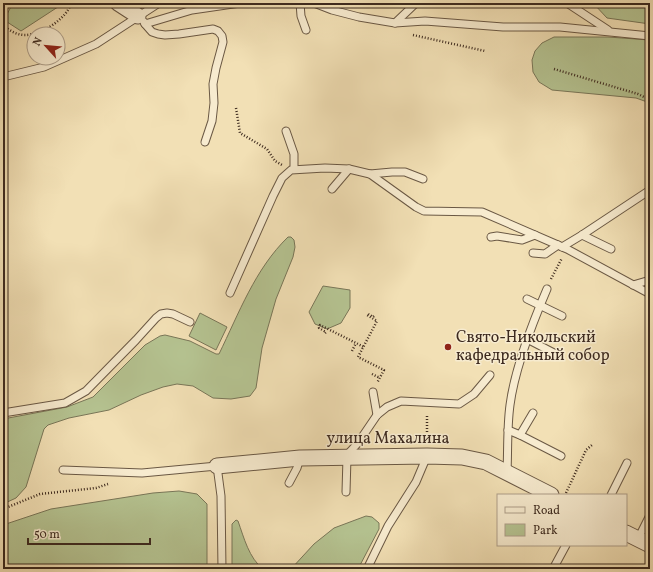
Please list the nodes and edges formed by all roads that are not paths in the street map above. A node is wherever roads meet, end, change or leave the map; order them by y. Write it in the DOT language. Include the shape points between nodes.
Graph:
graph roads {
  1 [pos="118,3"];
  2 [pos="159,3"];
  3 [pos="240,3"];
  4 [pos="300,3"];
  5 [pos="314,3"];
  6 [pos="416,3"];
  7 [pos="566,3"];
  8 [pos="142,20"];
  9 [pos="394,23"];
  10 [pos="306,30"];
  11 [pos="610,32"];
  12 [pos="650,36"];
  13 [pos="3,77"];
  14 [pos="286,131"];
  15 [pos="205,142"];
  16 [pos="349,169"];
  17 [pos="292,170"];
  18 [pos="370,174"];
  19 [pos="423,179"];
  20 [pos="332,189"];
  21 [pos="650,190"];
  22 [pos="535,235"];
  23 [pos="582,235"];
  24 [pos="491,237"];
  25 [pos="562,247"];
  26 [pos="611,249"];
  27 [pos="533,253"];
  28 [pos="650,280"];
  29 [pos="633,285"];
  30 [pos="547,289"];
  31 [pos="230,293"];
  32 [pos="650,294"];
  33 [pos="527,299"];
  34 [pos="540,305"];
  35 [pos="562,316"];
  36 [pos="190,322"];
  37 [pos="527,339"];
  38 [pos="556,354"];
  39 [pos="490,375"];
  40 [pos="373,392"];
  41 [pos="3,413"];
  42 [pos="533,413"];
  43 [pos="377,415"];
  44 [pos="508,430"];
  45 [pos="520,435"];
  46 [pos="427,456"];
  47 [pos="561,456"];
  48 [pos="346,457"];
  49 [pos="300,458"];
  50 [pos="627,463"];
  51 [pos="217,466"];
  52 [pos="63,470"];
  53 [pos="507,472"];
  54 [pos="289,483"];
  55 [pos="346,492"];
  56 [pos="543,493"];
  57 [pos="611,494"];
  58 [pos="650,515"];
  59 [pos="638,539"];
  60 [pos="565,546"];
  61 [pos="222,569"];
  62 [pos="367,569"];
  63 [pos="553,569"];
  1 -- 8 [label="street"];
  2 -- 8 [label="lane"];
  3 -- 8 [label="lane"];
  4 -- 10 [label="lane"];
  5 -- 9 [label="lane" via="359,17"];
  6 -- 9 [label="lane"];
  7 -- 11 [label="lane"];
  8 -- 13 [label="lane" via="44,68"];
  8 -- 15 [label="lane" via="152,32 158,34 213,29 222,36 223,42 213,84 212,117"];
  9 -- 11 [label="lane" via="425,21 503,27 560,27"];
  11 -- 12 [label="lane"];
  14 -- 17 [label="lane" via="294,154"];
  16 -- 17 [label="lane"];
  16 -- 18 [label="lane"];
  16 -- 20 [label="lane"];
  17 -- 31 [label="lane" via="282,178"];
  18 -- 19 [label="lane" via="406,172"];
  18 -- 22 [label="lane" via="424,211 482,212"];
  21 -- 23 [label="lane"];
  22 -- 24 [label="lane" via="522,240"];
  22 -- 25 [label="lane"];
  23 -- 25 [label="lane"];
  23 -- 26 [label="lane"];
  25 -- 27 [label="lane" via="545,254"];
  25 -- 29 [label="lane"];
  28 -- 29 [label="lane"];
  29 -- 32 [label="lane"];
  30 -- 34 [label="lane"];
  33 -- 34 [label="lane"];
  34 -- 35 [label="lane"];
  34 -- 37 [label="lane"];
  36 -- 41 [label="lane" via="173,314 162,314 86,391 65,403"];
  37 -- 38 [label="lane"];
  37 -- 44 [label="lane" via="514,384"];
  39 -- 43 [label="lane" via="474,394 459,404 400,401"];
  40 -- 43 [label="lane"];
  42 -- 45 [label="lane"];
  43 -- 48 [label="lane"];
  44 -- 45 [label="lane"];
  44 -- 53 [label="lane"];
  45 -- 47 [label="lane"];
  46 -- 48 [label="street, улица Махалина"];
  46 -- 53 [label="street, улица Махалина" via="462,457 486,462"];
  46 -- 62 [label="lane" via="416,482 388,526"];
  48 -- 49 [label="street, улица Махалина"];
  48 -- 55 [label="lane"];
  49 -- 51 [label="street, улица Махалина"];
  49 -- 54 [label="lane"];
  50 -- 57 [label="lane"];
  51 -- 52 [label="lane" via="142,473"];
  51 -- 61 [label="lane" via="221,496"];
  53 -- 56 [label="street, улица Махалина"];
  58 -- 59 [label="lane"];
  60 -- 63 [label="lane"];
}
